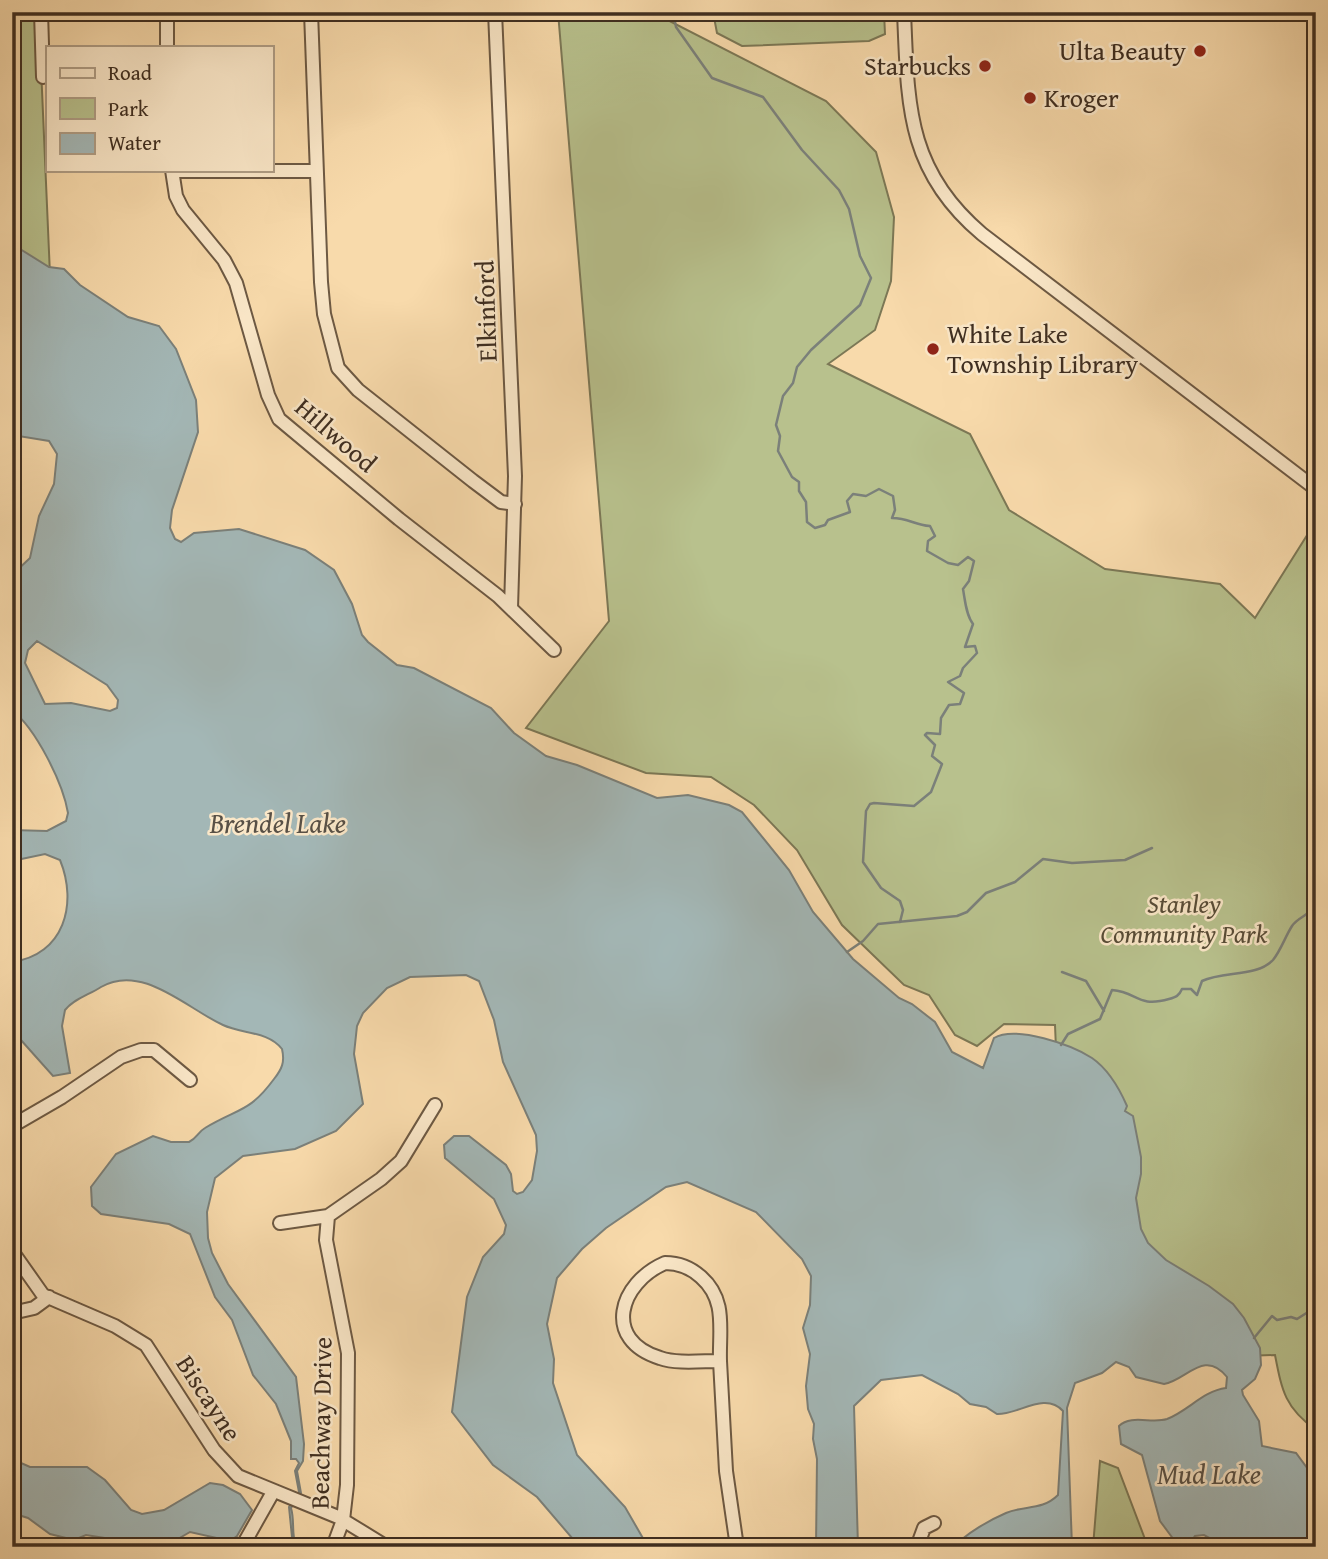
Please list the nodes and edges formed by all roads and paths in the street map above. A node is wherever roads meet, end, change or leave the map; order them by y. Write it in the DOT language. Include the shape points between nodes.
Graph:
graph roads {
  1 [pos="41,12"];
  2 [pos="167,12"];
  3 [pos="312,12"];
  4 [pos="495,12"];
  5 [pos="904,12"];
  6 [pos="167,46"];
  7 [pos="43,77"];
  8 [pos="273,171"];
  9 [pos="316,171"];
  10 [pos="172,172"];
  11 [pos="1316,489"];
  12 [pos="514,504"];
  13 [pos="510,608"];
  14 [pos="554,650"];
  15 [pos="190,1080"];
  16 [pos="435,1105"];
  17 [pos="12,1126"];
  18 [pos="328,1216"];
  19 [pos="280,1223"];
  20 [pos="12,1251"];
  21 [pos="49,1297"];
  22 [pos="12,1312"];
  23 [pos="720,1361"];
  24 [pos="278,1493"];
  25 [pos="343,1520"];
  26 [pos="934,1523"];
  27 [pos="242,1547"];
  28 [pos="333,1547"];
  29 [pos="387,1547"];
  30 [pos="737,1547"];
  31 [pos="917,1547"];
  1 -- 7 [label="street"];
  2 -- 6 [label="street"];
  3 -- 9 [label="street"];
  4 -- 12 [label="street, Elkinford"];
  5 -- 11 [label="street" via="907,93 914,131 927,168 951,203 982,234"];
  8 -- 9 [label="street"];
  9 -- 12 [label="street" via="324,314 338,368 358,390 494,497"];
  10 -- 13 [label="street, Hillwood" via="183,210 236,283 279,419"];
  12 -- 13 [label="street, Elkinford"];
  13 -- 14 [label="street, Hillwood"];
  15 -- 17 [label="street" via="155,1050 130,1052"];
  16 -- 18 [label="street" via="401,1161"];
  18 -- 19 [label="street"];
  18 -- 25 [label="street, Beachway Drive" via="326,1240 348,1353"];
  20 -- 21 [label="street, Biscayne" via="30,1279"];
  21 -- 22 [label="street" via="34,1308"];
  21 -- 24 [label="street, Biscayne" via="146,1345 214,1450 238,1476"];
  23 -- 23 [label="street" via="721,1316 718,1298 709,1284 682,1265 665,1263 653,1268 621,1312 623,1326 633,1341 662,1359"];
  23 -- 30 [label="street" via="726,1471"];
  24 -- 25 [label="street, Biscayne"];
  24 -- 27 [label="street"];
  25 -- 28 [label="street, Beachway Drive"];
  25 -- 29 [label="street, Biscayne"];
  26 -- 31 [label="street" via="924,1528"];
}
